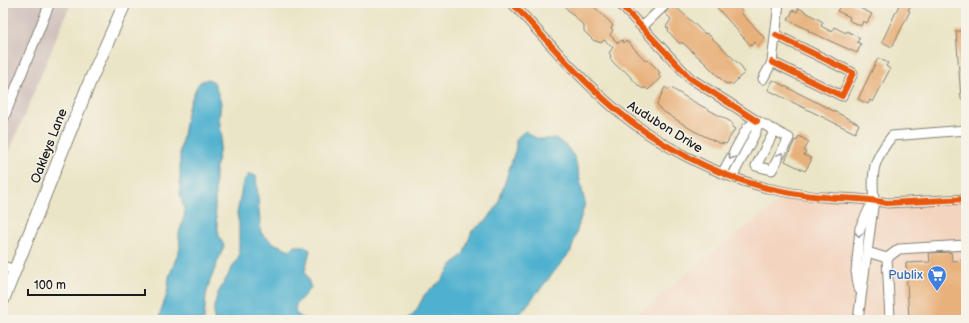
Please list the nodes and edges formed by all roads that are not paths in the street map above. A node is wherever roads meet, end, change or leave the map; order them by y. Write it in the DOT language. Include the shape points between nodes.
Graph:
graph roads {
  1 [pos="125,3"];
  2 [pos="512,3"];
  3 [pos="619,3"];
  4 [pos="667,3"];
  5 [pos="780,3"];
  6 [pos="48,5"];
  7 [pos="642,27"];
  8 [pos="776,35"];
  9 [pos="772,62"];
  10 [pos="763,79"];
  11 [pos="3,120"];
  12 [pos="757,121"];
  13 [pos="775,130"];
  14 [pos="966,130"];
  15 [pos="723,172"];
  16 [pos="732,177"];
  17 [pos="966,199"];
  18 [pos="874,200"];
  19 [pos="966,245"];
  20 [pos="867,252"];
  21 [pos="887,258"];
  22 [pos="3,266"];
  23 [pos="15,270"];
  24 [pos="6,284"];
  25 [pos="861,296"];
  26 [pos="3,300"];
  27 [pos="857,320"];
  28 [pos="890,320"];
  1 -- 23 [label="main road, Oakleys Lane" via="90,80"];
  2 -- 15 [label="street, Audubon Drive" via="574,70 614,107 668,146"];
  3 -- 7 [label="street"];
  4 -- 7 [label="street"];
  5 -- 8 [label="street"];
  6 -- 11 [label="street"];
  7 -- 12 [label="street" via="690,78"];
  8 -- 9 [label="street"];
  8 -- 9 [label="street" via="853,73 842,96"];
  9 -- 10 [label="street"];
  12 -- 13 [label="street"];
  12 -- 15 [label="street, one-way" via="747,128"];
  12 -- 16 [label="street" via="756,132"];
  13 -- 13 [label="street, one-way" via="756,166 772,170 789,138"];
  14 -- 18 [label="street" via="892,136 880,152 874,166"];
  15 -- 16 [label="street, Audubon Drive"];
  16 -- 18 [label="street, Audubon Drive" via="791,193"];
  17 -- 18 [label="street, Audubon Drive" via="887,203"];
  18 -- 20 [label="street"];
  18 -- 25 [label="street, one-way" via="860,228 856,272"];
  19 -- 21 [label="street" via="899,249"];
  20 -- 21 [label="street"];
  20 -- 25 [label="street"];
  21 -- 28 [label="street"];
  22 -- 23 [label="street"];
  23 -- 24 [label="main road, Oakleys Lane"];
  24 -- 26 [label="main road, Oakleys Lane"];
  25 -- 27 [label="street"];
}
